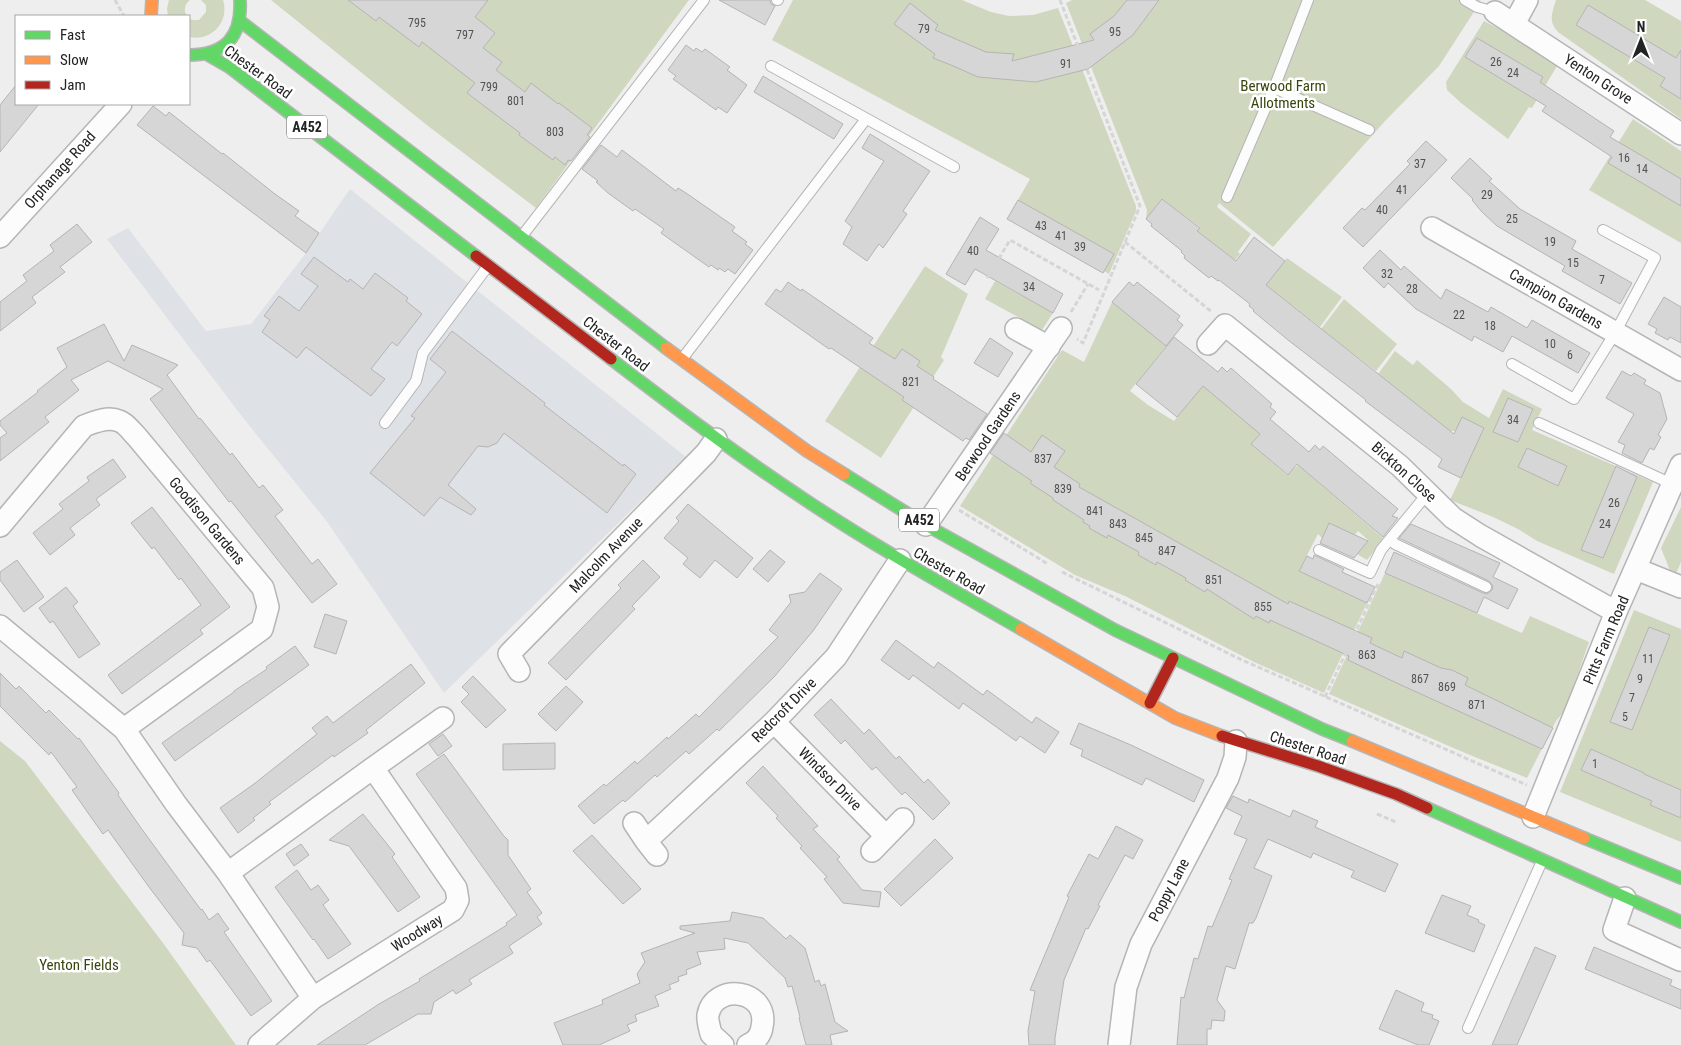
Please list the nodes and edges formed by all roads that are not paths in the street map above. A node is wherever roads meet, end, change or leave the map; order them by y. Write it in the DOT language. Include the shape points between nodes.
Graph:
graph roads {
  1 [pos="152,0"];
  2 [pos="240,0"];
  3 [pos="704,0"];
  4 [pos="1308,0"];
  5 [pos="1464,0"];
  6 [pos="1528,0"];
  7 [pos="1495,12"];
  8 [pos="151,15"];
  9 [pos="240,21"];
  10 [pos="1514,24"];
  11 [pos="208,55"];
  12 [pos="190,56"];
  13 [pos="771,66"];
  14 [pos="1274,88"];
  15 [pos="120,105"];
  16 [pos="866,119"];
  17 [pos="1369,130"];
  18 [pos="1681,134"];
  19 [pos="954,167"];
  20 [pos="1227,197"];
  21 [pos="1432,228"];
  22 [pos="1603,230"];
  23 [pos="0,237"];
  24 [pos="522,237"];
  25 [pos="488,265"];
  26 [pos="1061,328"];
  27 [pos="1016,329"];
  28 [pos="1615,332"];
  29 [pos="1208,344"];
  30 [pos="1049,347"];
  31 [pos="681,360"];
  32 [pos="1512,364"];
  33 [pos="1681,370"];
  34 [pos="680,392"];
  35 [pos="670,405"];
  36 [pos="385,423"];
  37 [pos="1539,423"];
  38 [pos="716,439"];
  39 [pos="1681,465"];
  40 [pos="1672,484"];
  41 [pos="1428,493"];
  42 [pos="926,525"];
  43 [pos="0,526"];
  44 [pos="1391,540"];
  45 [pos="1319,550"];
  46 [pos="900,560"];
  47 [pos="1636,570"];
  48 [pos="1486,587"];
  49 [pos="1681,587"];
  50 [pos="1616,612"];
  51 [pos="0,626"];
  52 [pos="1173,658"];
  53 [pos="519,671"];
  54 [pos="1150,703"];
  55 [pos="443,718"];
  56 [pos="774,722"];
  57 [pos="124,729"];
  58 [pos="1346,739"];
  59 [pos="1236,741"];
  60 [pos="373,768"];
  61 [pos="1332,771"];
  62 [pos="1537,808"];
  63 [pos="903,819"];
  64 [pos="634,823"];
  65 [pos="1542,860"];
  66 [pos="228,873"];
  67 [pos="1681,878"];
  68 [pos="1625,898"];
  69 [pos="1681,922"];
  70 [pos="1681,959"];
  71 [pos="313,998"];
  72 [pos="1468,1028"];
  73 [pos="752,1044"];
  74 [pos="259,1045"];
  75 [pos="724,1045"];
  76 [pos="1119,1045"];
  1 -- 8 [label="highway"];
  2 -- 9 [label="highway, Chester Road"];
  3 -- 24 [label="lane"];
  4 -- 14 [label="lane"];
  5 -- 7 [label="lane"];
  6 -- 10 [label="street"];
  7 -- 10 [label="street, Yenton Grove"];
  9 -- 11 [label="highway, Chester Road" via="229,42"];
  9 -- 24 [label="highway, Chester Road / A452"];
  10 -- 18 [label="street, Yenton Grove"];
  11 -- 12 [label="highway, Chester Road"];
  11 -- 25 [label="highway, Chester Road / A452" via="229,67"];
  13 -- 16 [label="lane"];
  14 -- 17 [label="lane"];
  14 -- 20 [label="lane"];
  15 -- 23 [label="street, Orphanage Road"];
  16 -- 19 [label="lane"];
  16 -- 31 [label="lane"];
  21 -- 28 [label="street, Campion Gardens"];
  22 -- 28 [label="lane" via="1655,258"];
  24 -- 31 [label="highway, Chester Road / A452"];
  25 -- 35 [label="highway, Chester Road / A452"];
  25 -- 36 [label="lane" via="422,353 416,381"];
  26 -- 30 [label="street, Berwood Gardens"];
  27 -- 30 [label="street"];
  28 -- 32 [label="lane" via="1574,399"];
  28 -- 33 [label="street, Campion Gardens"];
  29 -- 41 [label="street, Bickton Close" via="1225,325 1400,466"];
  30 -- 42 [label="street, Berwood Gardens"];
  31 -- 42 [label="highway, Chester Road / A452" via="693,374"];
  34 -- 35 [label="highway"];
  35 -- 38 [label="highway, Chester Road / A452"];
  37 -- 40 [label="lane"];
  38 -- 46 [label="highway, Chester Road / A452"];
  38 -- 53 [label="street, Malcolm Avenue" via="706,453 508,654"];
  39 -- 40 [label="street, Pitts Farm Road"];
  40 -- 47 [label="street, Pitts Farm Road"];
  41 -- 44 [label="lane"];
  41 -- 50 [label="street, Bickton Close" via="1453,518 1481,536"];
  42 -- 52 [label="highway, Chester Road / A452" via="1115,630"];
  43 -- 57 [label="street, Goodison Gardens" via="84,426 109,419 120,421 137,437 263,588 268,607 262,629"];
  44 -- 45 [label="lane" via="1381,550 1370,573"];
  44 -- 48 [label="lane"];
  46 -- 54 [label="highway, Chester Road / A452"];
  46 -- 56 [label="street, Redcroft Drive" via="836,657"];
  47 -- 49 [label="street"];
  47 -- 50 [label="street, Pitts Farm Road"];
  50 -- 62 [label="street, Pitts Farm Road"];
  51 -- 57 [label="street"];
  52 -- 54 [label="highway"];
  52 -- 58 [label="highway, Chester Road / A452"];
  54 -- 59 [label="highway, Chester Road / A452" via="1175,718"];
  55 -- 60 [label="street"];
  56 -- 63 [label="street, Windsor Drive" via="879,844"];
  56 -- 64 [label="street, Redcroft Drive" via="652,848"];
  57 -- 66 [label="street"];
  58 -- 61 [label="highway"];
  58 -- 62 [label="highway, Chester Road / A452"];
  59 -- 61 [label="highway, Chester Road / A452"];
  59 -- 76 [label="street, Poppy Lane" via="1228,778 1141,944 1126,986"];
  60 -- 66 [label="street"];
  60 -- 71 [label="street, Woodway" via="456,888 458,900 453,910"];
  61 -- 65 [label="highway, Chester Road / A452" via="1396,794"];
  62 -- 67 [label="highway, Chester Road / A452"];
  65 -- 68 [label="highway, Chester Road / A452"];
  65 -- 72 [label="lane"];
  66 -- 71 [label="street"];
  68 -- 69 [label="highway, Chester Road / A452"];
  68 -- 70 [label="street" via="1614,930"];
  71 -- 74 [label="street, Woodway"];
  73 -- 75 [label="street" via="761,1032 764,1020 760,1006 748,996 737,993 722,996 708,1015 711,1034"];
}
